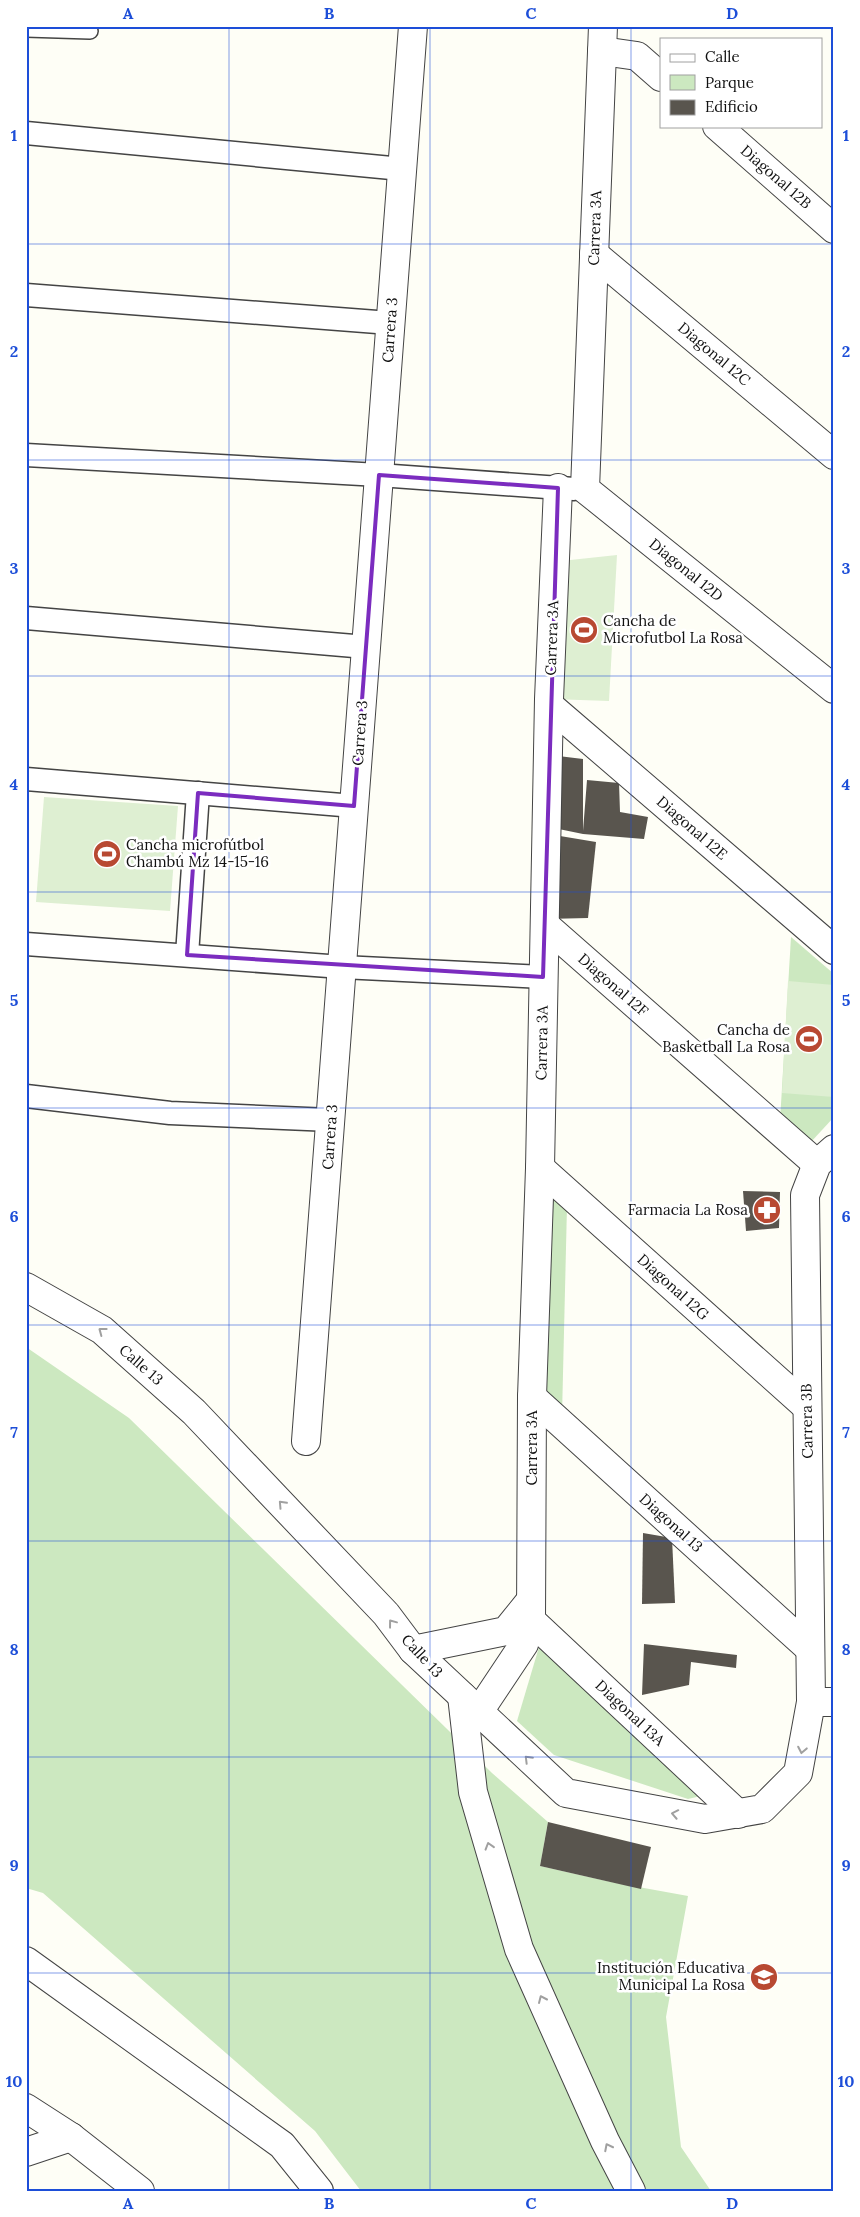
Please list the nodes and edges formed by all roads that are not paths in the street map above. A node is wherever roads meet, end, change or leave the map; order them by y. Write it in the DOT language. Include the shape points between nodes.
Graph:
graph roads {
  1 [pos="413,26"];
  2 [pos="26,29"];
  3 [pos="90,31"];
  4 [pos="603,38"];
  5 [pos="660,76"];
  6 [pos="719,128"];
  7 [pos="26,133"];
  8 [pos="402,169"];
  9 [pos="834,229"];
  10 [pos="594,254"];
  11 [pos="26,295"];
  12 [pos="390,323"];
  13 [pos="26,455"];
  14 [pos="834,455"];
  15 [pos="379,475"];
  16 [pos="558,488"];
  17 [pos="585,489"];
  18 [pos="26,618"];
  19 [pos="366,647"];
  20 [pos="834,689"];
  21 [pos="550,706"];
  22 [pos="26,779"];
  23 [pos="198,793"];
  24 [pos="354,806"];
  25 [pos="544,925"];
  26 [pos="26,944"];
  27 [pos="834,950"];
  28 [pos="187,955"];
  29 [pos="342,967"];
  30 [pos="543,977"];
  31 [pos="26,1096"];
  32 [pos="331,1120"];
  33 [pos="826,1157"];
  34 [pos="540,1168"];
  35 [pos="26,1287"];
  36 [pos="532,1397"];
  37 [pos="806,1406"];
  38 [pos="306,1440"];
  39 [pos="528,1610"];
  40 [pos="810,1649"];
  41 [pos="413,1650"];
  42 [pos="822,1702"];
  43 [pos="470,1704"];
  44 [pos="738,1814"];
  45 [pos="26,1961"];
  46 [pos="26,2108"];
  47 [pos="71,2137"];
  48 [pos="26,2152"];
  49 [pos="140,2191"];
  50 [pos="319,2191"];
  51 [pos="631,2191"];
  1 -- 8 [label="street, Carrera 3"];
  2 -- 3 [label="lane"];
  4 -- 5 [label="street" via="637,56"];
  4 -- 10 [label="street, Carrera 3A"];
  6 -- 9 [label="street, Diagonal 12B"];
  7 -- 8 [label="street"];
  8 -- 12 [label="street, Carrera 3"];
  10 -- 14 [label="street, Diagonal 12C"];
  10 -- 17 [label="street, Carrera 3A"];
  11 -- 12 [label="street"];
  12 -- 15 [label="street, Carrera 3"];
  13 -- 15 [label="street"];
  15 -- 16 [label="street"];
  15 -- 19 [label="street, Carrera 3"];
  16 -- 17 [label="street"];
  16 -- 21 [label="street, Carrera 3A"];
  17 -- 20 [label="street, Diagonal 12D"];
  18 -- 19 [label="street"];
  19 -- 24 [label="street, Carrera 3"];
  21 -- 25 [label="street, Carrera 3A"];
  21 -- 27 [label="street, Diagonal 12E"];
  22 -- 23 [label="street"];
  23 -- 24 [label="street"];
  23 -- 28 [label="street"];
  24 -- 29 [label="street, Carrera 3"];
  25 -- 30 [label="street, Carrera 3A"];
  25 -- 33 [label="street, Diagonal 12F"];
  26 -- 28 [label="street"];
  28 -- 29 [label="street"];
  29 -- 30 [label="street"];
  29 -- 32 [label="street, Carrera 3"];
  30 -- 34 [label="street, Carrera 3A"];
  31 -- 32 [label="street" via="170,1112"];
  32 -- 38 [label="street, Carrera 3"];
  33 -- 37 [label="street, Carrera 3B" via="805,1196"];
  34 -- 36 [label="street, Carrera 3A"];
  34 -- 37 [label="street, Diagonal 12G"];
  41 -- 35 [label="street, Calle 13, one-way" via="386,1614 194,1412 102,1330"];
  36 -- 39 [label="street, Carrera 3A"];
  36 -- 40 [label="street, Diagonal 13"];
  37 -- 40 [label="street, Carrera 3B"];
  39 -- 41 [label="street" via="506,1631"];
  39 -- 43 [label="street, Carrera 3A" via="524,1644"];
  39 -- 44 [label="street, Diagonal 13A"];
  40 -- 42 [label="street, Carrera 3B"];
  41 -- 43 [label="street, Calle 13"];
  42 -- 44 [label="street, Calle 13, one-way" via="798,1773 762,1809"];
  44 -- 43 [label="street, Calle 13, one-way" via="705,1819 566,1793"];
  51 -- 43 [label="street, one-way" via="605,2141 519,1949 473,1792"];
  45 -- 50 [label="street" via="282,2145"];
  46 -- 47 [label="street"];
  47 -- 48 [label="street"];
  47 -- 49 [label="street"];
}
